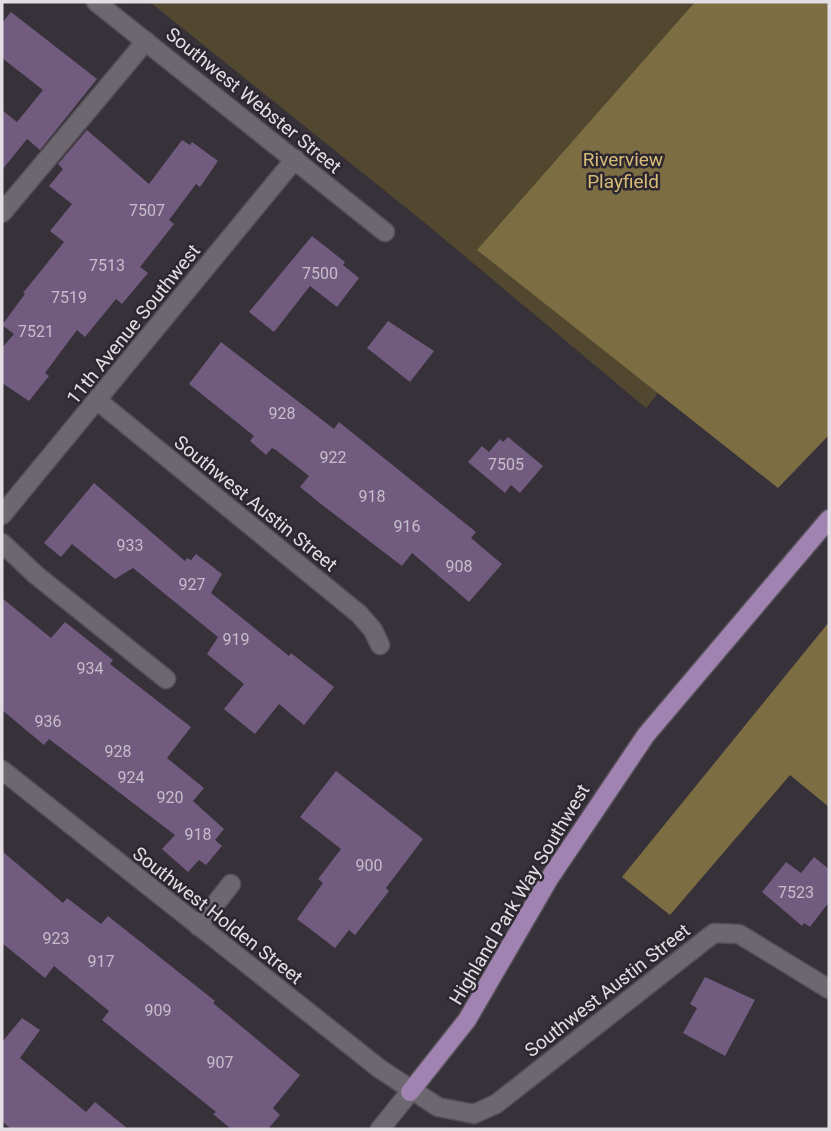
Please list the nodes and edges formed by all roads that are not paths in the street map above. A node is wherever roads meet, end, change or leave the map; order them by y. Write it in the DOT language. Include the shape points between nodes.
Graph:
graph roads {
  1 [pos="96,2"];
  2 [pos="146,41"];
  3 [pos="295,159"];
  4 [pos="2,213"];
  5 [pos="385,232"];
  6 [pos="98,401"];
  7 [pos="2,515"];
  8 [pos="829,519"];
  9 [pos="2,543"];
  10 [pos="380,645"];
  11 [pos="166,679"];
  12 [pos="2,769"];
  13 [pos="231,884"];
  14 [pos="198,926"];
  15 [pos="829,989"];
  16 [pos="411,1092"];
  17 [pos="380,1129"];
  1 -- 2 [label="street, Southwest Webster Street"];
  2 -- 3 [label="street, Southwest Webster Street"];
  2 -- 4 [label="street"];
  3 -- 5 [label="street, Southwest Webster Street"];
  3 -- 6 [label="street, 11th Avenue Southwest"];
  6 -- 7 [label="street, 11th Avenue Southwest"];
  6 -- 10 [label="street, Southwest Austin Street" via="359,614"];
  8 -- 16 [label="main road, Highland Park Way Southwest" via="639,746 549,879 467,1020"];
  9 -- 11 [label="street"];
  12 -- 14 [label="street, Southwest Holden Street"];
  13 -- 14 [label="street"];
  14 -- 16 [label="street, Southwest Holden Street"];
  15 -- 16 [label="street, Southwest Austin Street" via="739,934 714,933 496,1104 474,1114 438,1107"];
  16 -- 17 [label="street, Highland Park Way Southwest"];
}
